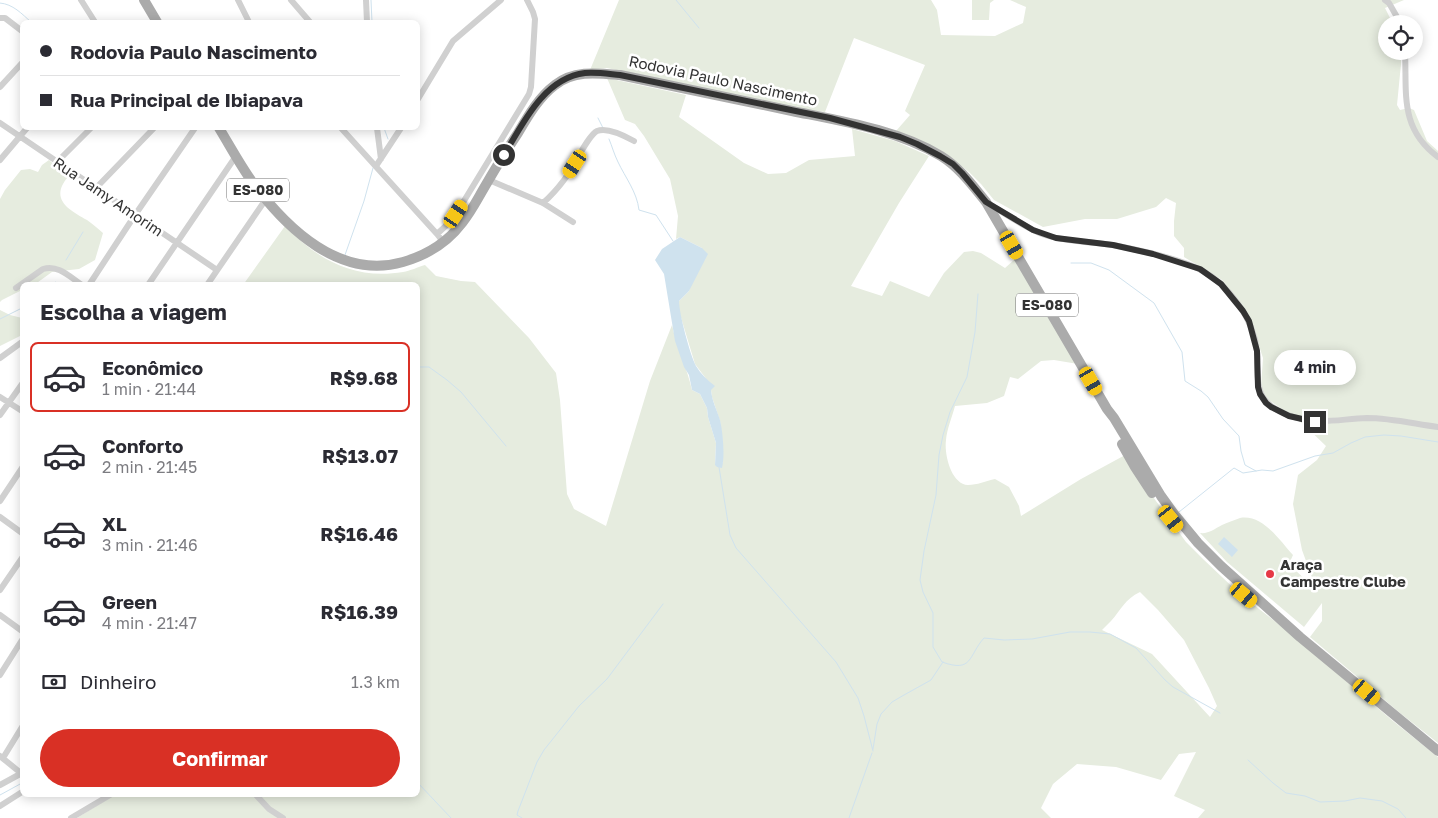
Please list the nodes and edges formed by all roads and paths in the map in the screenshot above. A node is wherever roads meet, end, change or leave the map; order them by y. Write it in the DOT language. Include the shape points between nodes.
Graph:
graph roads {
  1 [pos="81,0"];
  2 [pos="144,0"];
  3 [pos="238,0"];
  4 [pos="291,0"];
  5 [pos="366,0"];
  6 [pos="501,0"];
  7 [pos="527,0"];
  8 [pos="1385,0"];
  9 [pos="1396,15"];
  10 [pos="3,18"];
  11 [pos="94,20"];
  12 [pos="156,20"];
  13 [pos="248,20"];
  14 [pos="308,20"];
  15 [pos="367,20"];
  16 [pos="20,30"];
  17 [pos="1406,60"];
  18 [pos="20,65"];
  19 [pos="0,87"];
  20 [pos="420,96"];
  21 [pos="0,123"];
  22 [pos="25,130"];
  23 [pos="89,130"];
  24 [pos="152,130"];
  25 [pos="194,130"];
  26 [pos="220,130"];
  27 [pos="343,130"];
  28 [pos="377,130"];
  29 [pos="400,130"];
  30 [pos="19,136"];
  31 [pos="634,141"];
  32 [pos="500,152"];
  33 [pos="236,156"];
  34 [pos="1438,157"];
  35 [pos="381,159"];
  36 [pos="0,160"];
  37 [pos="57,162"];
  38 [pos="376,166"];
  39 [pos="489,180"];
  40 [pos="96,188"];
  41 [pos="266,200"];
  42 [pos="986,202"];
  43 [pos="543,203"];
  44 [pos="135,215"];
  45 [pos="573,222"];
  46 [pos="437,234"];
  47 [pos="176,243"];
  48 [pos="444,243"];
  49 [pos="217,270"];
  50 [pos="25,282"];
  51 [pos="78,282"];
  52 [pos="91,282"];
  53 [pos="150,282"];
  54 [pos="209,282"];
  55 [pos="20,285"];
  56 [pos="16,288"];
  57 [pos="20,343"];
  58 [pos="0,358"];
  59 [pos="20,387"];
  60 [pos="0,397"];
  61 [pos="8,402"];
  62 [pos="20,410"];
  63 [pos="0,415"];
  64 [pos="1438,427"];
  65 [pos="20,471"];
  66 [pos="0,501"];
  67 [pos="0,517"];
  68 [pos="20,532"];
  69 [pos="20,564"];
  70 [pos="0,590"];
  71 [pos="0,616"];
  72 [pos="20,630"];
  73 [pos="20,643"];
  74 [pos="0,675"];
  75 [pos="20,730"];
  76 [pos="1438,751"];
  77 [pos="1,757"];
  78 [pos="20,771"];
  79 [pos="20,774"];
  80 [pos="0,785"];
  81 [pos="20,793"];
  82 [pos="107,797"];
  83 [pos="258,797"];
  84 [pos="0,806"];
  85 [pos="71,818"];
  86 [pos="283,818"];
  1 -- 11 [label="street"];
  2 -- 12 [label="main road"];
  3 -- 13 [label="street"];
  4 -- 14 [label="street"];
  5 -- 15 [label="street"];
  6 -- 20 [label="street" via="453,41"];
  7 -- 32 [label="street" via="535,19 530,90"];
  8 -- 9 [label="street"];
  10 -- 16 [label="street"];
  17 -- 34 [label="street" via="1408,114 1420,140"];
  18 -- 19 [label="street"];
  21 -- 30 [label="street, Rua Jamy Amorim"];
  22 -- 30 [label="street"];
  23 -- 37 [label="street"];
  24 -- 40 [label="street"];
  25 -- 44 [label="street"];
  26 -- 33 [label="main road, Rodovia Paulo Nascimento / ES-080"];
  27 -- 38 [label="street"];
  28 -- 35 [label="street"];
  29 -- 35 [label="street"];
  30 -- 36 [label="street"];
  30 -- 37 [label="street, Rua Jamy Amorim"];
  31 -- 43 [label="street" via="615,132 595,132 565,179"];
  32 -- 39 [label="main road, Rodovia Paulo Nascimento / ES-080"];
  32 -- 42 [label="main road, Rodovia Paulo Nascimento / ES-080" via="551,88 562,80 584,73 602,73 819,116 900,137 953,164"];
  32 -- 46 [label="street" via="450,222"];
  33 -- 41 [label="main road, Rodovia Paulo Nascimento / ES-080"];
  33 -- 47 [label="street"];
  35 -- 38 [label="street"];
  37 -- 40 [label="street, Rua Jamy Amorim"];
  38 -- 46 [label="street"];
  39 -- 43 [label="street"];
  39 -- 48 [label="main road, Rodovia Paulo Nascimento / ES-080" via="463,223"];
  40 -- 44 [label="street, Rua Jamy Amorim"];
  41 -- 48 [label="main road, Rodovia Paulo Nascimento / ES-080" via="303,237 328,254 344,260 375,265 397,264"];
  41 -- 49 [label="street"];
  42 -- 64 [label="street" via="1045,235 1153,254 1209,274 1221,284 1249,321 1257,351 1260,394 1266,403 1289,416 1315,422 1367,418"];
  42 -- 76 [label="main road, Rodovia Paulo Nascimento / ES-080" via="1107,409 1135,467 1177,526 1230,583 1278,618"];
  43 -- 45 [label="street"];
  44 -- 47 [label="street, Rua Jamy Amorim"];
  44 -- 52 [label="street"];
  46 -- 48 [label="street"];
  47 -- 49 [label="street, Rua Jamy Amorim"];
  47 -- 53 [label="street"];
  49 -- 54 [label="street"];
  50 -- 51 [label="street" via="44,269 53,268"];
  55 -- 56 [label="street"];
  57 -- 58 [label="street"];
  59 -- 61 [label="street"];
  60 -- 61 [label="street"];
  61 -- 62 [label="street"];
  61 -- 63 [label="street"];
  65 -- 66 [label="street"];
  67 -- 68 [label="street"];
  69 -- 70 [label="street"];
  71 -- 72 [label="street"];
  73 -- 74 [label="street"];
  75 -- 77 [label="street"];
  77 -- 78 [label="street"];
  79 -- 80 [label="street"];
  81 -- 84 [label="street"];
  82 -- 85 [label="street"];
  83 -- 86 [label="street"];
}
